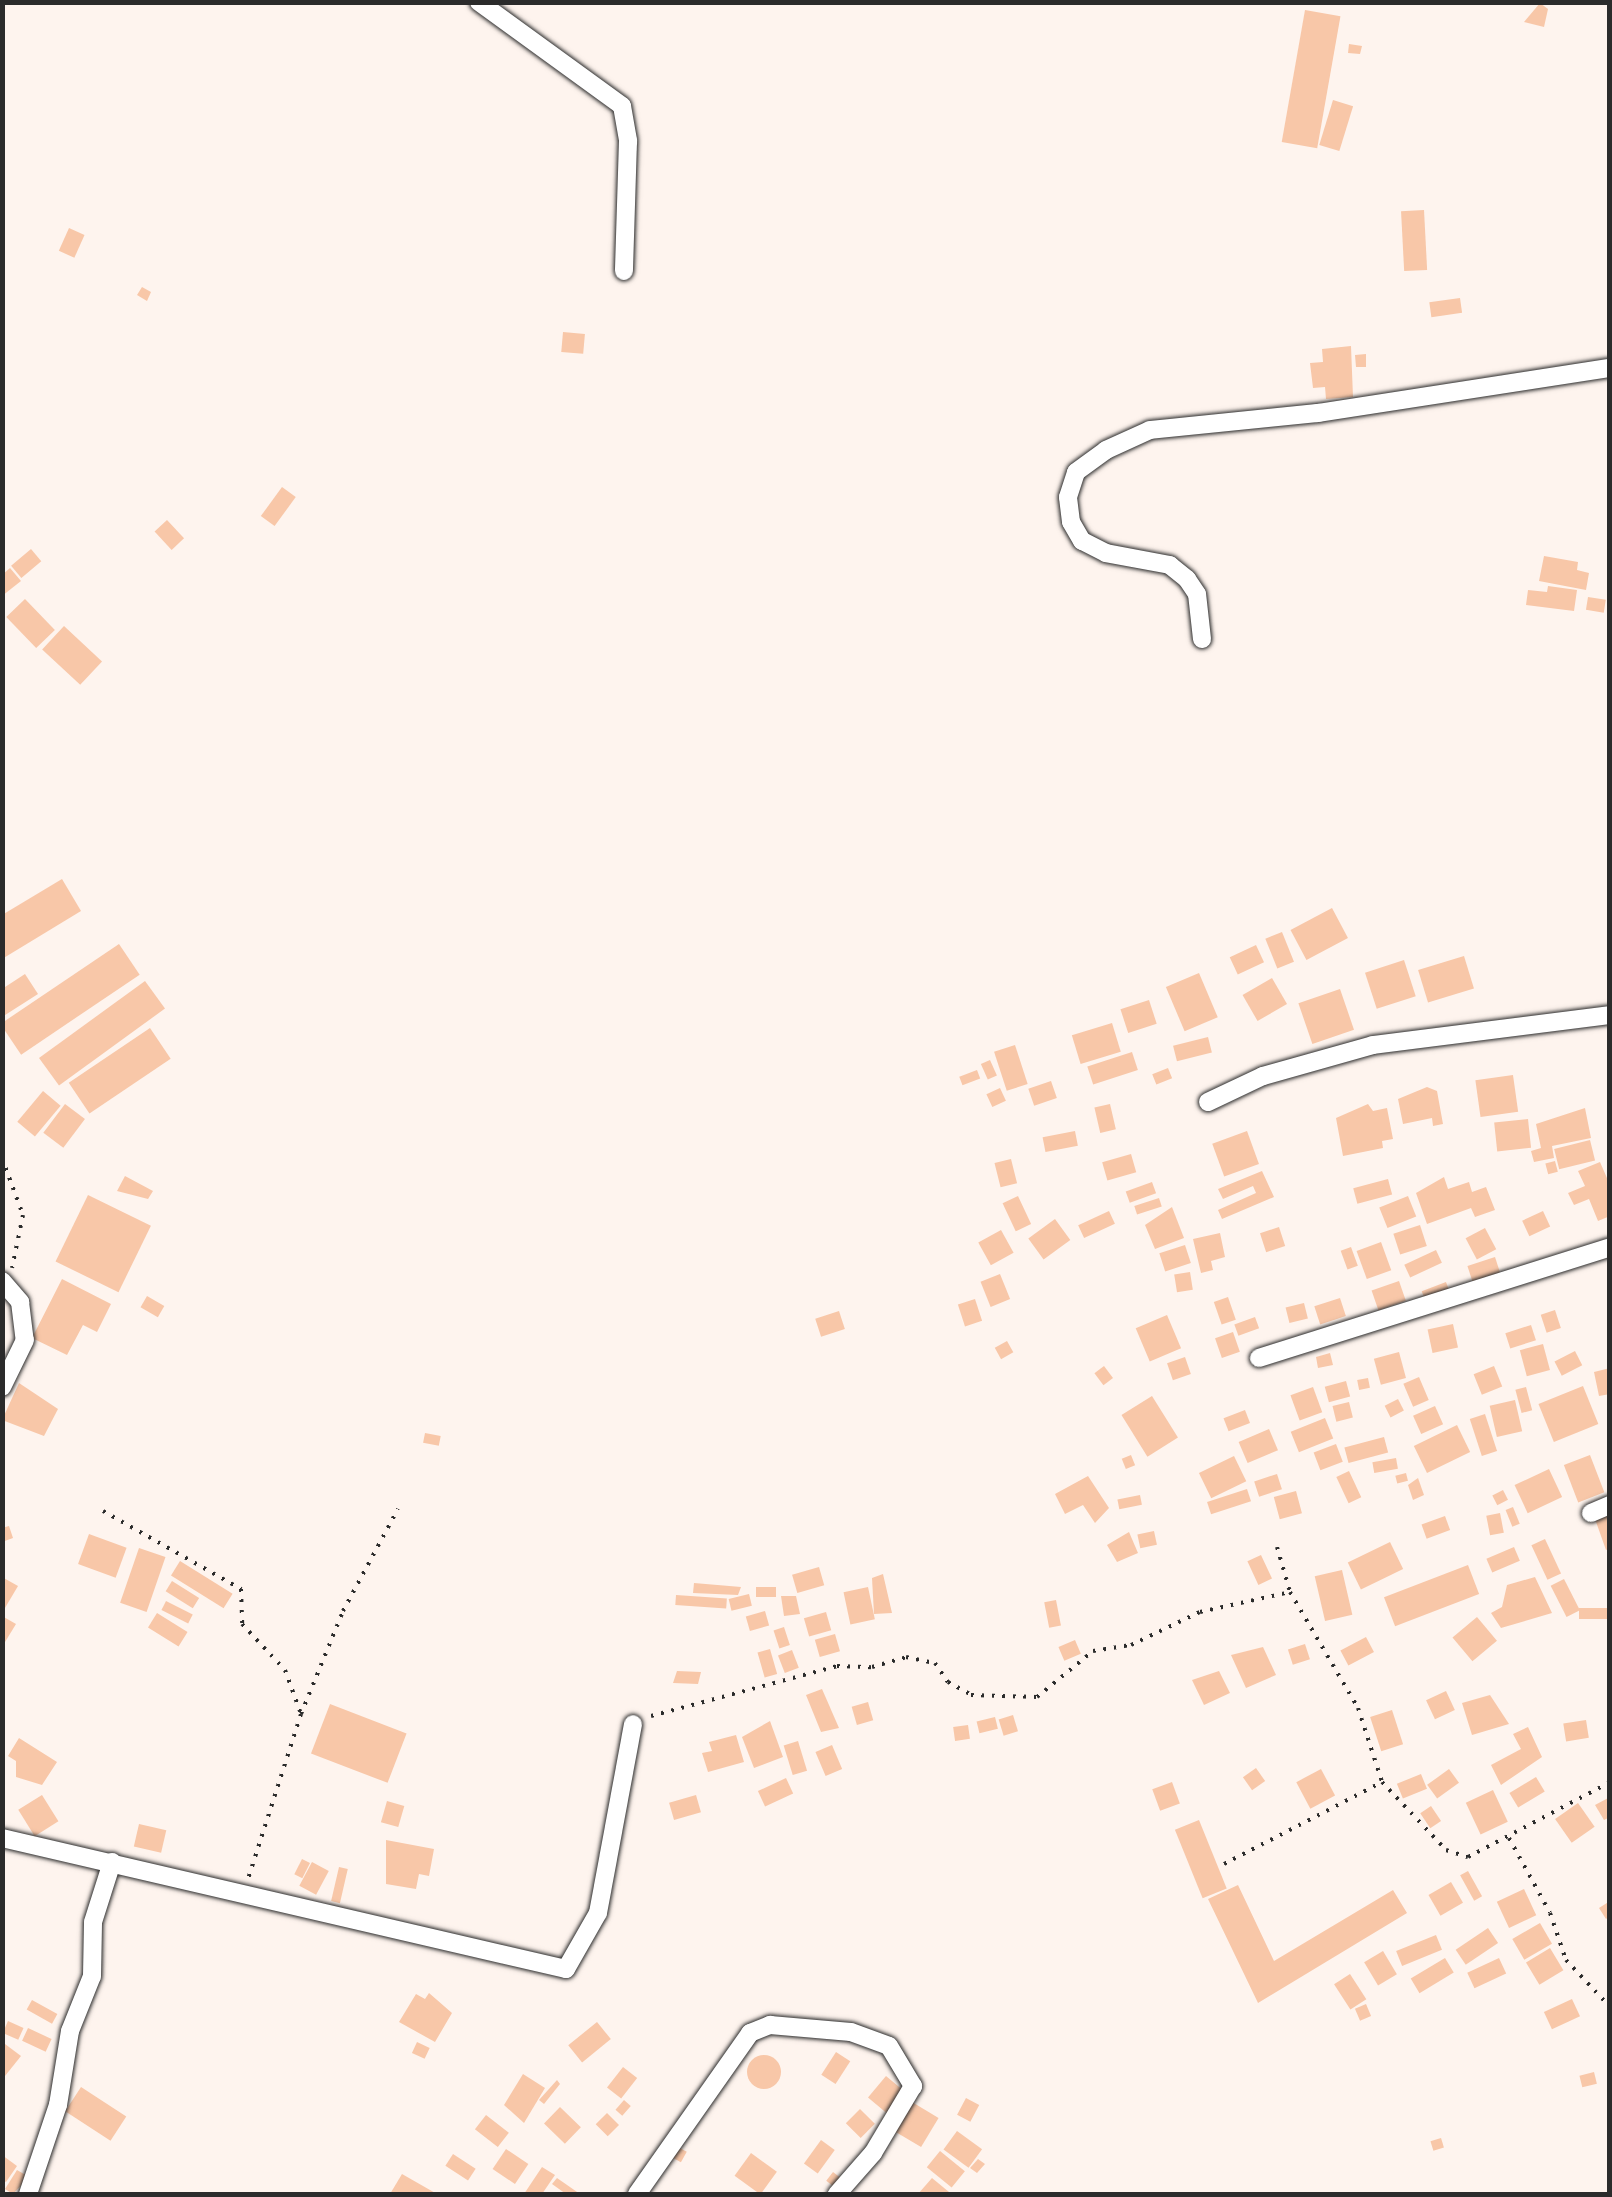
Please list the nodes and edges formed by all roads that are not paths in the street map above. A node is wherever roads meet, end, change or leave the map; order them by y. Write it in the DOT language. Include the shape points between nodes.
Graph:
graph roads {
  1 [pos="479,2"];
  2 [pos="624,270"];
  3 [pos="1610,368"];
  4 [pos="1202,639"];
  5 [pos="1610,1015"];
  6 [pos="1208,1102"];
  7 [pos="1610,1247"];
  8 [pos="2,1280"];
  9 [pos="1259,1358"];
  10 [pos="2,1388"];
  11 [pos="1610,1505"];
  12 [pos="1591,1513"];
  13 [pos="633,1724"];
  14 [pos="2,1838"];
  15 [pos="112,1862"];
  16 [pos="28,2194"];
  17 [pos="637,2194"];
  18 [pos="838,2194"];
  1 -- 2 [label="street" via="622,106 628,141"];
  3 -- 4 [label="street" via="1318,414 1150,430 1106,450 1076,472 1068,497 1071,522 1082,541 1106,553 1170,566 1187,579 1196,594"];
  5 -- 6 [label="street" via="1373,1045 1263,1076"];
  7 -- 9 [label="street"];
  8 -- 10 [label="street" via="20,1302 25,1340"];
  11 -- 12 [label="street"];
  13 -- 15 [label="street" via="598,1913 570,1968"];
  14 -- 15 [label="street"];
  15 -- 16 [label="street" via="93,1922 92,1976 70,2031 58,2105"];
  17 -- 18 [label="street" via="750,2032 770,2025 851,2032 889,2046 912,2086 874,2153"];
}
